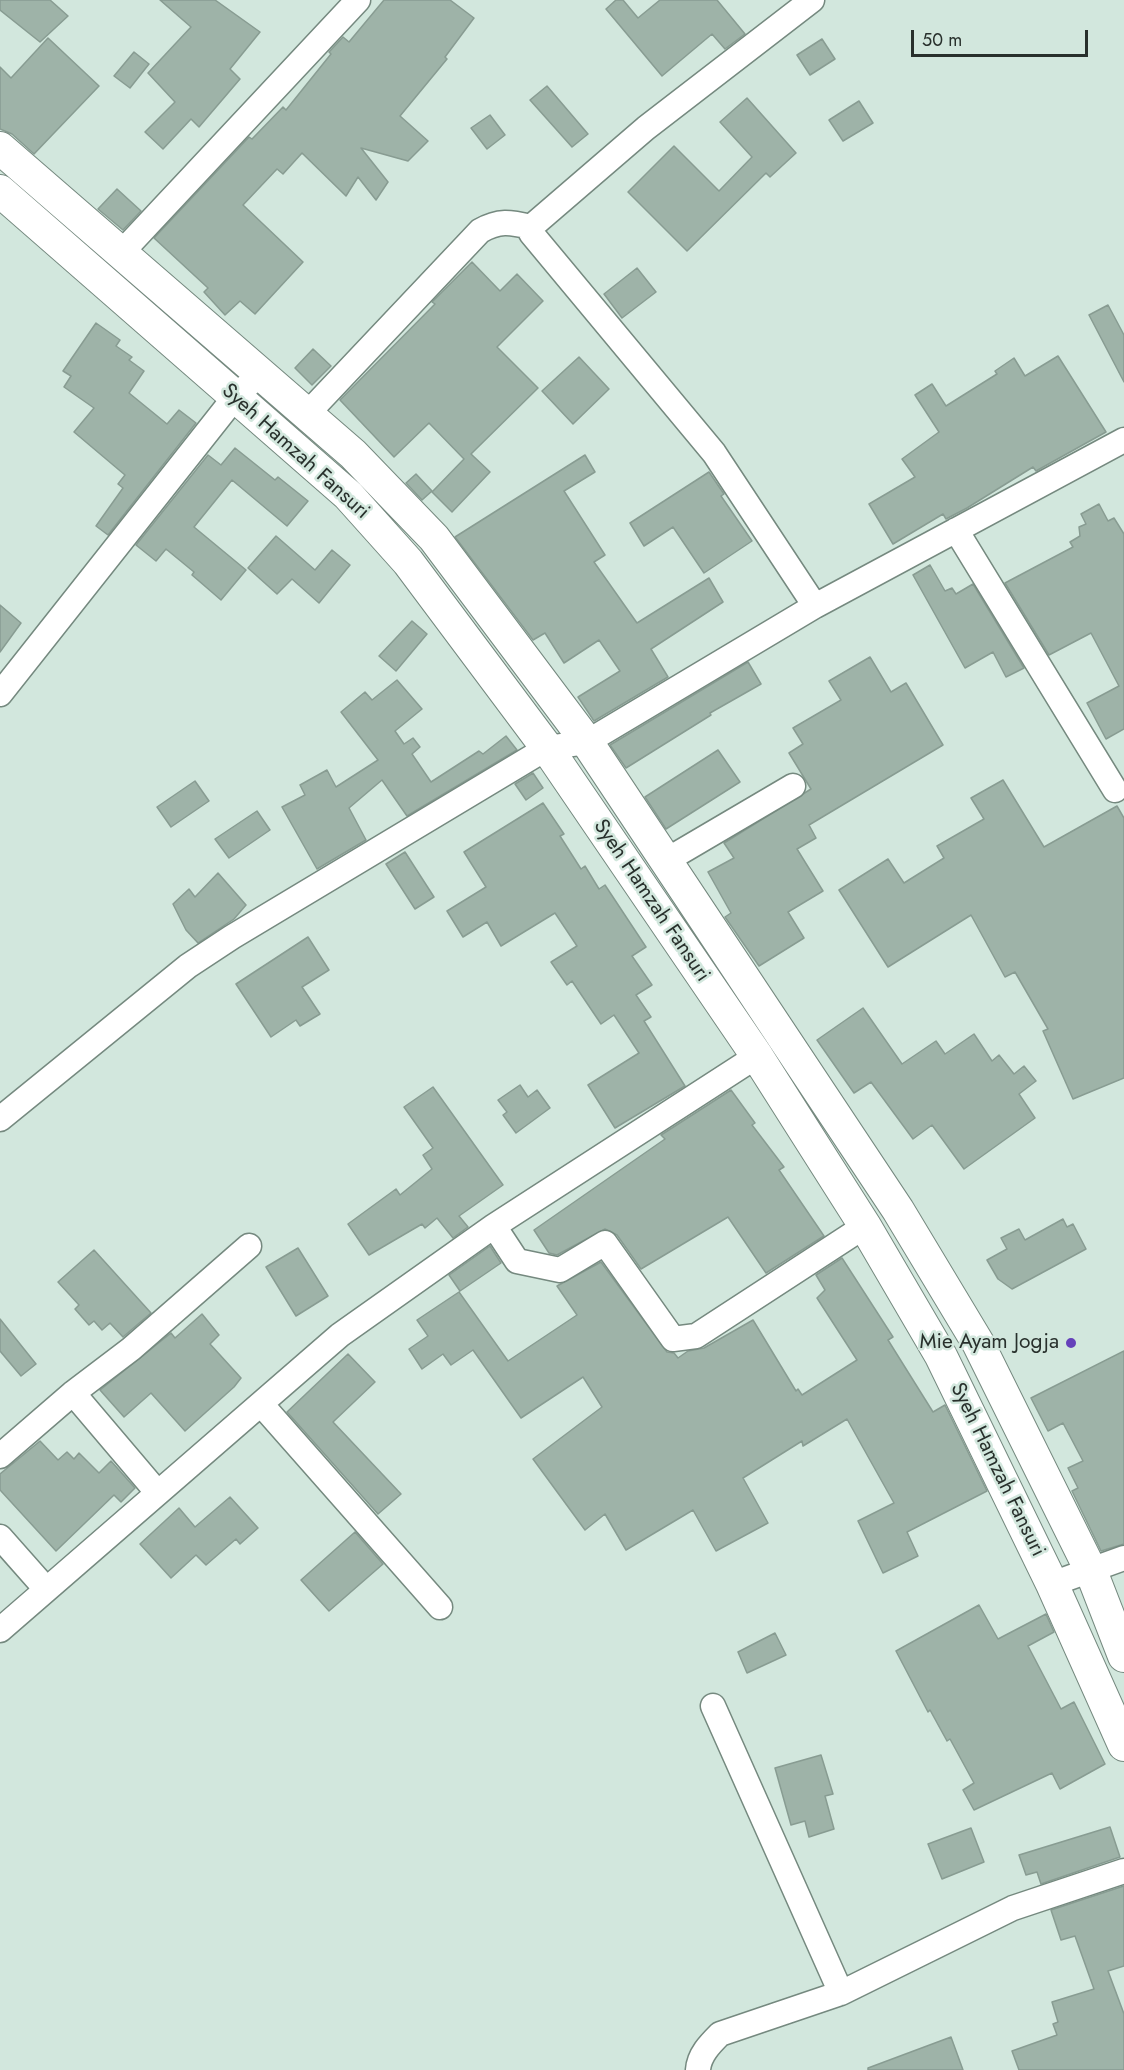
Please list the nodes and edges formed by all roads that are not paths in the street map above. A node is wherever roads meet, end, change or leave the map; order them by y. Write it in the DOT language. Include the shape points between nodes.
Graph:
graph roads {
  1 [pos="358,0"];
  2 [pos="812,0"];
  3 [pos="0,148"];
  4 [pos="0,191"];
  5 [pos="531,227"];
  6 [pos="122,252"];
  7 [pos="261,374"];
  8 [pos="235,397"];
  9 [pos="308,413"];
  10 [pos="1124,440"];
  11 [pos="956,530"];
  12 [pos="815,606"];
  13 [pos="0,694"];
  14 [pos="587,742"];
  15 [pos="547,748"];
  16 [pos="793,786"];
  17 [pos="1115,790"];
  18 [pos="667,860"];
  19 [pos="757,1056"];
  20 [pos="0,1119"];
  21 [pos="494,1226"];
  22 [pos="865,1226"];
  23 [pos="249,1246"];
  24 [pos="74,1393"];
  25 [pos="261,1404"];
  26 [pos="0,1456"];
  27 [pos="157,1492"];
  28 [pos="0,1537"];
  29 [pos="1124,1558"];
  30 [pos="1091,1571"];
  31 [pos="1053,1584"];
  32 [pos="46,1589"];
  33 [pos="440,1607"];
  34 [pos="0,1630"];
  35 [pos="1124,1656"];
  36 [pos="713,1707"];
  37 [pos="1124,1745"];
  38 [pos="1124,1871"];
  39 [pos="840,1993"];
  40 [pos="698,2070"];
  1 -- 6 [label="street"];
  2 -- 5 [label="street" via="645,128"];
  3 -- 6 [label="main road, Syeh Hamzah Fansuri"];
  4 -- 8 [label="main road, Syeh Hamzah Fansuri"];
  5 -- 9 [label="street" via="495,222 480,231"];
  5 -- 12 [label="street" via="531,233 714,453"];
  6 -- 7 [label="main road, Syeh Hamzah Fansuri"];
  7 -- 8 [label="street"];
  7 -- 9 [label="main road, Syeh Hamzah Fansuri"];
  8 -- 13 [label="street"];
  8 -- 15 [label="main road, Syeh Hamzah Fansuri" via="348,495 393,545"];
  9 -- 14 [label="main road, Syeh Hamzah Fansuri" via="434,538"];
  10 -- 11 [label="street"];
  11 -- 12 [label="street"];
  11 -- 17 [label="street"];
  12 -- 14 [label="street"];
  14 -- 15 [label="street"];
  14 -- 18 [label="main road, Syeh Hamzah Fansuri"];
  15 -- 19 [label="main road, Syeh Hamzah Fansuri"];
  15 -- 20 [label="street" via="188,966"];
  16 -- 18 [label="street"];
  18 -- 30 [label="main road, Syeh Hamzah Fansuri" via="928,1258 978,1343"];
  19 -- 21 [label="street"];
  19 -- 22 [label="main road, Syeh Hamzah Fansuri"];
  21 -- 22 [label="street" via="518,1261 560,1270 605,1243 672,1339 696,1336"];
  21 -- 25 [label="street" via="340,1335"];
  22 -- 31 [label="main road, Syeh Hamzah Fansuri" via="941,1356"];
  23 -- 24 [label="street"];
  24 -- 26 [label="street"];
  24 -- 27 [label="street"];
  25 -- 27 [label="street"];
  25 -- 33 [label="street"];
  27 -- 32 [label="street"];
  28 -- 32 [label="street"];
  29 -- 30 [label="street"];
  30 -- 31 [label="street"];
  30 -- 35 [label="main road, Syeh Hamzah Fansuri"];
  31 -- 37 [label="main road, Syeh Hamzah Fansuri"];
  32 -- 34 [label="street"];
  36 -- 39 [label="street"];
  38 -- 39 [label="street" via="1013,1908"];
  39 -- 40 [label="street" via="720,2034 708,2047"];
}
